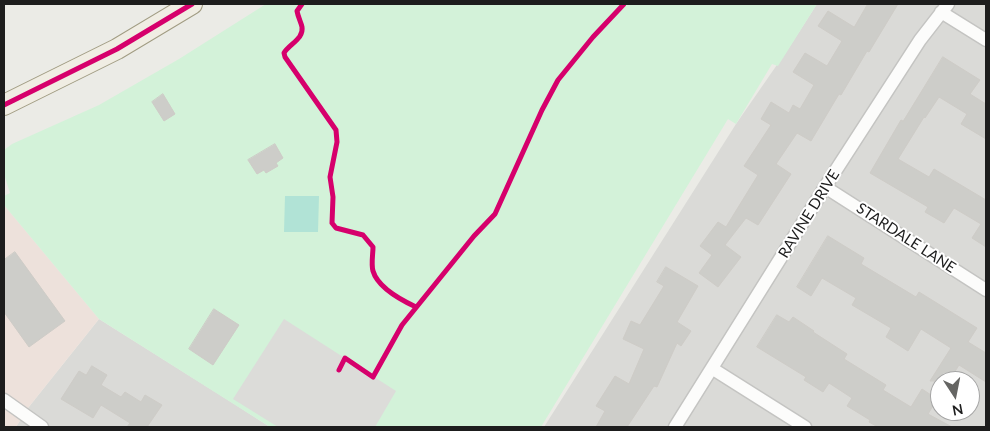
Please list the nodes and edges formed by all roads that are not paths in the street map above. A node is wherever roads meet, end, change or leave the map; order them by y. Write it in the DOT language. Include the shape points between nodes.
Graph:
graph roads {
  1 [pos="192,4"];
  2 [pos="945,8"];
  3 [pos="986,40"];
  4 [pos="4,105"];
  5 [pos="825,187"];
  6 [pos="986,290"];
  7 [pos="712,369"];
  8 [pos="4,400"];
  9 [pos="42,427"];
  10 [pos="675,427"];
  11 [pos="805,427"];
  1 -- 4 [label="main road" via="116,49"];
  2 -- 3 [label="street"];
  2 -- 5 [label="street, RAVINE DRIVE" via="920,40"];
  5 -- 6 [label="street, STARDALE LANE"];
  5 -- 7 [label="street, RAVINE DRIVE"];
  7 -- 10 [label="street, RAVINE DRIVE"];
  7 -- 11 [label="street"];
  8 -- 9 [label="street"];
}
